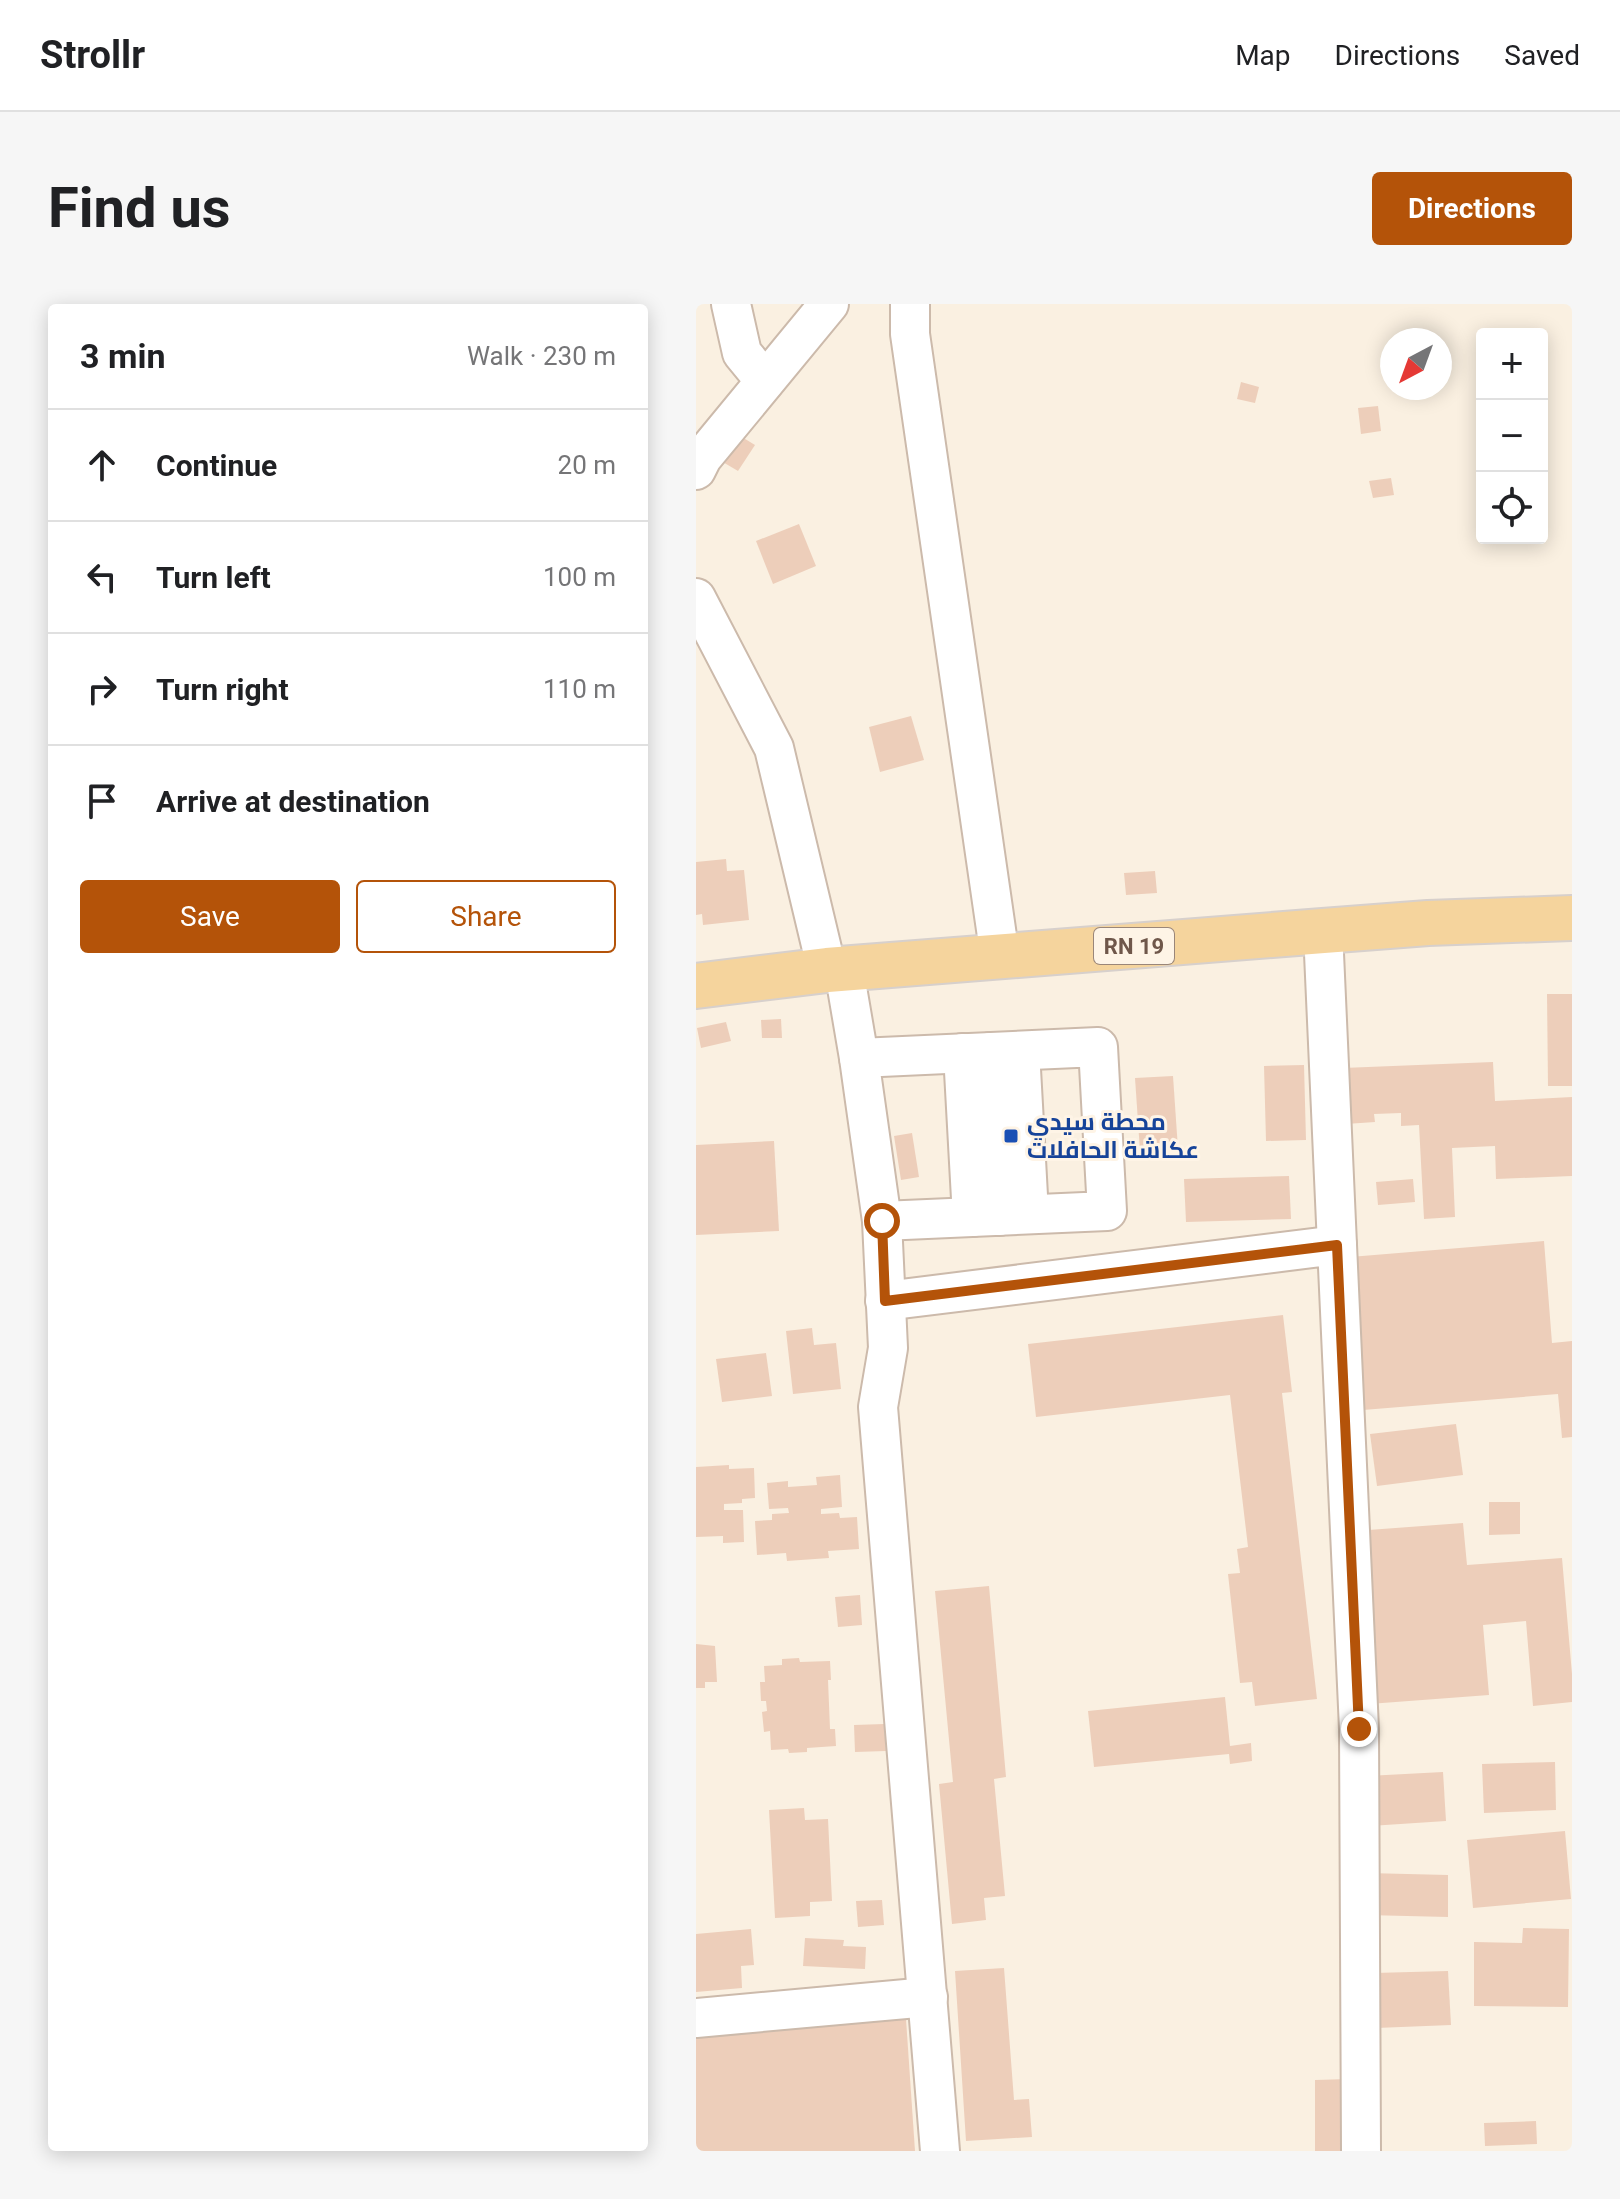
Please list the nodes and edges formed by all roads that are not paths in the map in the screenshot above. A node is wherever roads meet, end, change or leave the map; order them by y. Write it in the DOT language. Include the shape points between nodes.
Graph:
graph roads {
  1 [pos="731,304"];
  2 [pos="829,304"];
  3 [pos="910,304"];
  4 [pos="765,381"];
  5 [pos="696,470"];
  6 [pos="696,598"];
  7 [pos="1572,918"];
  8 [pos="1323,931"];
  9 [pos="1000,957"];
  10 [pos="835,970"];
  11 [pos="696,986"];
  12 [pos="1018,1051"];
  13 [pos="859,1058"];
  14 [pos="1027,1214"];
  15 [pos="882,1221"];
  16 [pos="1337,1245"];
  17 [pos="885,1301"];
  18 [pos="928,1997"];
  19 [pos="696,2018"];
  20 [pos="940,2151"];
  21 [pos="1361,2151"];
  1 -- 4 [label="street" via="742,353"];
  2 -- 4 [label="street"];
  3 -- 9 [label="street" via="910,334"];
  4 -- 5 [label="street"];
  6 -- 10 [label="street" via="774,748"];
  7 -- 8 [label="main road, RN 19"];
  8 -- 9 [label="main road, RN 19"];
  8 -- 16 [label="street"];
  9 -- 10 [label="main road, RN 19"];
  10 -- 11 [label="main road, RN 19"];
  10 -- 13 [label="street"];
  12 -- 13 [label="street"];
  12 -- 14 [label="street"];
  12 -- 14 [label="street"];
  12 -- 14 [label="street" via="1098,1047 1100,1077 1107,1211"];
  13 -- 15 [label="street"];
  14 -- 15 [label="street"];
  15 -- 17 [label="street"];
  16 -- 17 [label="street"];
  16 -- 21 [label="street" via="1359,1729"];
  17 -- 18 [label="street" via="888,1348 878,1407"];
  18 -- 19 [label="street"];
  18 -- 20 [label="street"];
}
